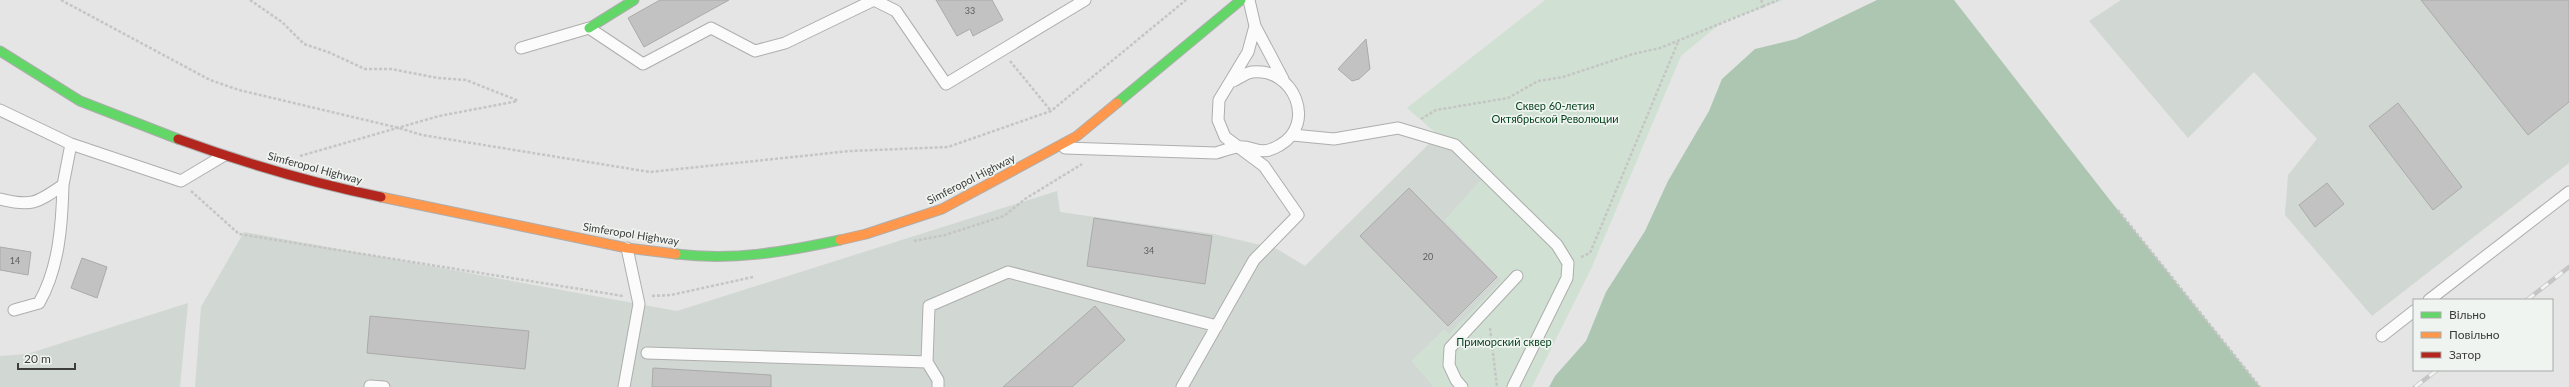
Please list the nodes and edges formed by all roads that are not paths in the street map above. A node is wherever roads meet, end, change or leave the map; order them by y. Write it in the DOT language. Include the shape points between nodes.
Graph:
graph roads {
  1 [pos="634,0"];
  2 [pos="874,0"];
  3 [pos="1085,0"];
  4 [pos="1241,0"];
  5 [pos="1249,0"];
  6 [pos="1255,26"];
  7 [pos="589,28"];
  8 [pos="521,48"];
  9 [pos="0,51"];
  10 [pos="1283,79"];
  11 [pos="1233,81"];
  12 [pos="0,110"];
  13 [pos="1293,135"];
  14 [pos="71,144"];
  15 [pos="1238,147"];
  16 [pos="1054,149"];
  17 [pos="224,156"];
  18 [pos="63,185"];
  19 [pos="2569,192"];
  20 [pos="0,199"];
  21 [pos="627,248"];
  22 [pos="1517,276"];
  23 [pos="2430,299"];
  24 [pos="14,310"];
  25 [pos="2413,312"];
  26 [pos="1216,326"];
  27 [pos="2382,336"];
  28 [pos="647,352"];
  29 [pos="927,362"];
  30 [pos="370,386"];
  31 [pos="384,387"];
  32 [pos="624,387"];
  33 [pos="938,387"];
  34 [pos="1182,387"];
  35 [pos="1462,387"];
  36 [pos="1513,387"];
  1 -- 7 [label="main road"];
  2 -- 3 [label="lane" via="896,11 946,84"];
  2 -- 7 [label="lane" via="785,43 755,51 711,28 643,64"];
  4 -- 16 [label="main road, Simferopol Highway" via="1077,136"];
  5 -- 6 [label="lane"];
  6 -- 10 [label="lane"];
  6 -- 11 [label="lane" via="1248,52"];
  7 -- 8 [label="lane"];
  9 -- 17 [label="main road, Simferopol Highway" via="80,101 134,124"];
  10 -- 11 [label="lane" via="1267,72 1251,72"];
  10 -- 13 [label="lane" via="1296,97 1299,116"];
  11 -- 15 [label="lane" via="1219,100 1218,120 1226,137"];
  12 -- 14 [label="lane"];
  13 -- 15 [label="lane" via="1281,145 1264,152"];
  13 -- 36 [label="lane" via="1334,139 1398,128 1455,145 1557,245 1568,263 1566,278"];
  14 -- 17 [label="lane" via="181,181"];
  14 -- 18 [label="lane"];
  15 -- 16 [label="lane" via="1216,153 1095,147"];
  15 -- 26 [label="lane" via="1264,166 1298,215 1254,260"];
  16 -- 21 [label="main road, Simferopol Highway" via="942,209 866,234 777,253 711,258"];
  17 -- 21 [label="main road, Simferopol Highway" via="346,190"];
  18 -- 20 [label="lane" via="39,202 18,203"];
  18 -- 24 [label="lane" via="61,227 48,287 39,303"];
  19 -- 23 [label="lane"];
  21 -- 32 [label="lane" via="639,304"];
  22 -- 35 [label="lane" via="1450,348 1449,365"];
  25 -- 27 [label="lane"];
  26 -- 29 [label="lane" via="1008,272 929,306"];
  26 -- 34 [label="lane"];
  28 -- 29 [label="lane"];
  29 -- 33 [label="lane" via="938,380"];
  30 -- 31 [label="lane"];
}
